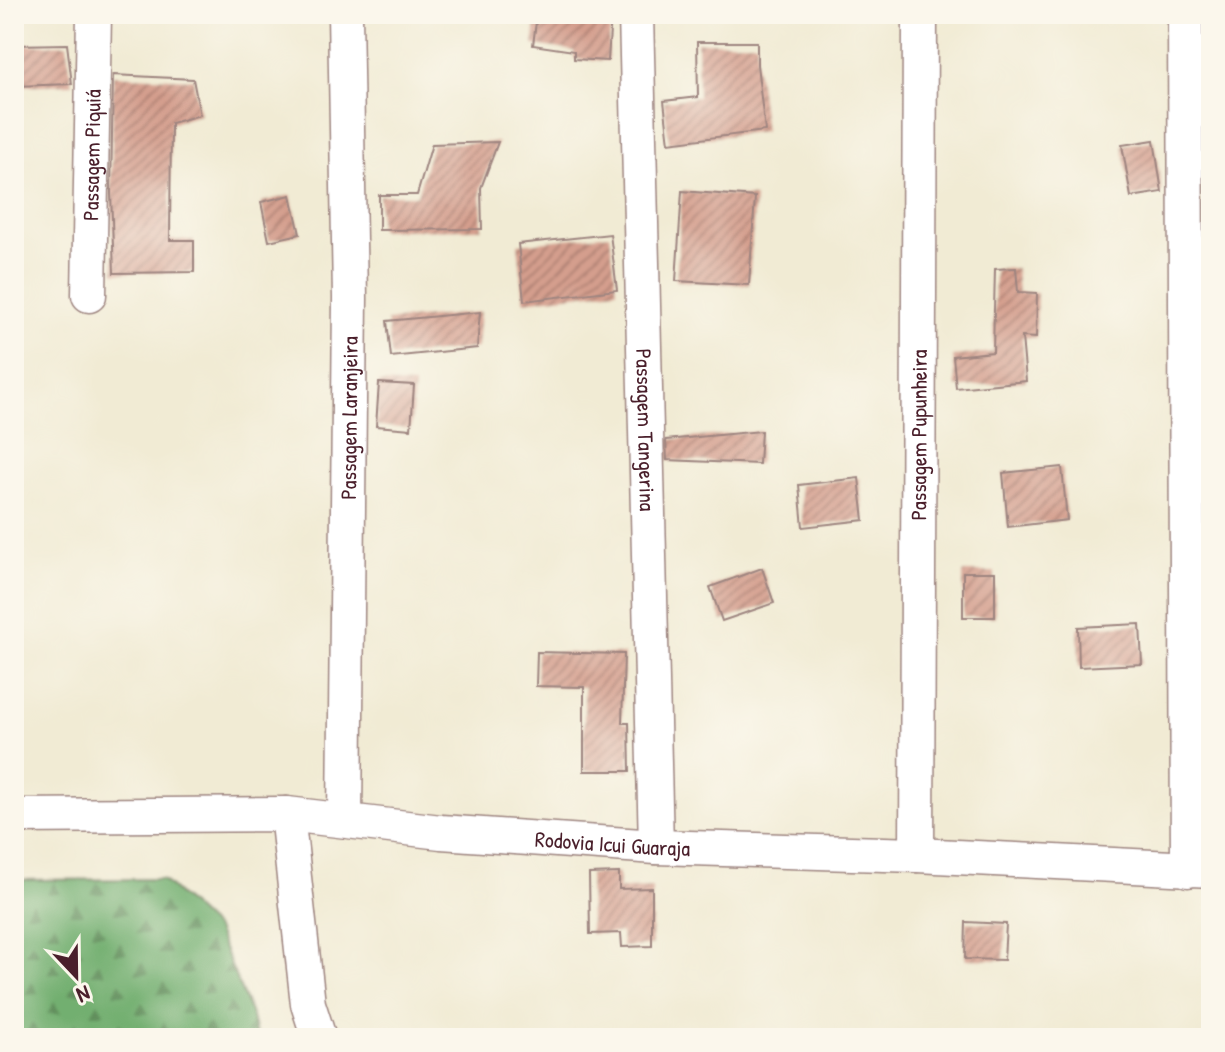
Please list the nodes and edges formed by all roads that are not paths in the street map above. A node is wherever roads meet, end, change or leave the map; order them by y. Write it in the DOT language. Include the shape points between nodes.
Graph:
graph roads {
  1 [pos="94,14"];
  2 [pos="345,14"];
  3 [pos="636,14"];
  4 [pos="920,14"];
  5 [pos="1185,14"];
  6 [pos="89,295"];
  7 [pos="287,814"];
  8 [pos="14,816"];
  9 [pos="345,820"];
  10 [pos="656,847"];
  11 [pos="917,855"];
  12 [pos="1200,870"];
  13 [pos="319,1038"];
  1 -- 6 [label="street, Passagem Piquiá"];
  2 -- 9 [label="street, Passagem Laranjeira" via="350,298"];
  3 -- 10 [label="street, Passagem Tangerina"];
  4 -- 11 [label="street, Passagem Pupunheira"];
  5 -- 12 [label="street"];
  7 -- 8 [label="street, Rodovia Icui Guaraja"];
  7 -- 9 [label="street, Rodovia Icui Guaraja"];
  7 -- 13 [label="street" via="308,1004"];
  9 -- 10 [label="street, Rodovia Icui Guaraja"];
  10 -- 11 [label="street, Rodovia Icui Guaraja"];
  11 -- 12 [label="street, Rodovia Icui Guaraja"];
}
